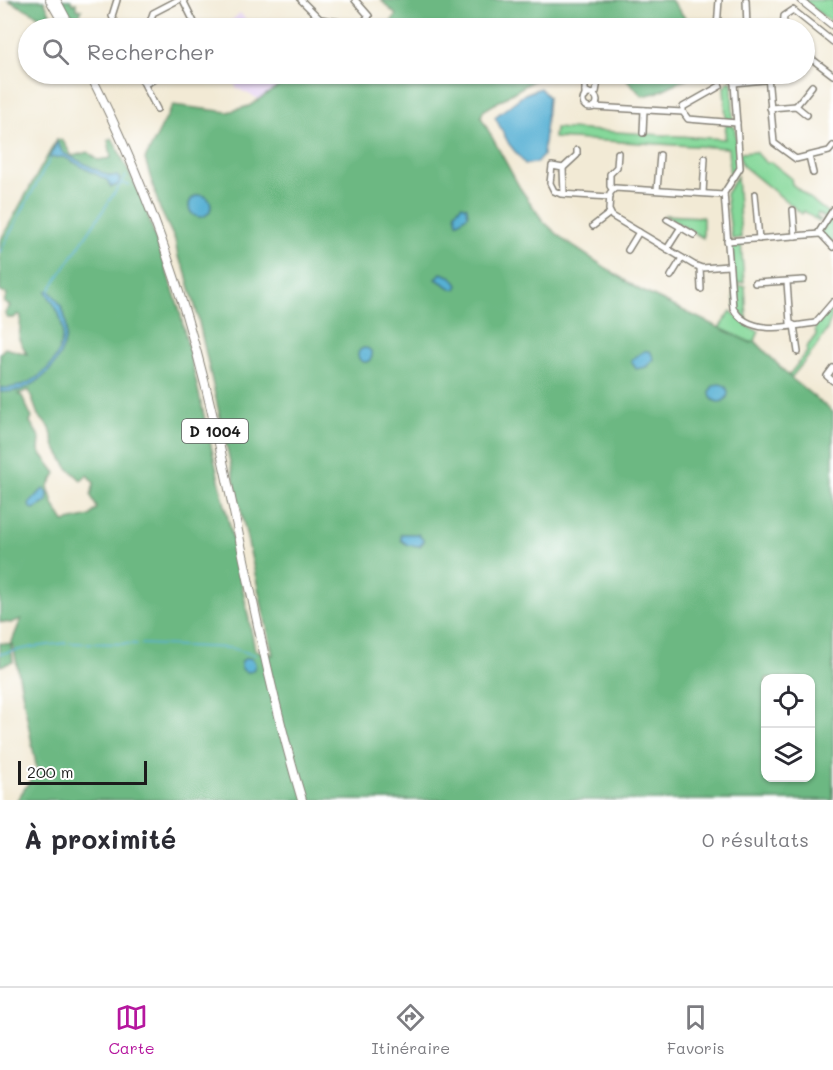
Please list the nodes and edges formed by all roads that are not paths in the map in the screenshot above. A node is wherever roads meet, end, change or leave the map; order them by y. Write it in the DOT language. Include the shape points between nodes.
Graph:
graph roads {
  1 [pos="50,0"];
  2 [pos="56,0"];
  3 [pos="115,0"];
  4 [pos="178,0"];
  5 [pos="183,0"];
  6 [pos="301,0"];
  7 [pos="355,0"];
  8 [pos="719,0"];
  9 [pos="746,0"];
  10 [pos="800,0"];
  11 [pos="60,18"];
  12 [pos="66,18"];
  13 [pos="113,18"];
  14 [pos="151,18"];
  15 [pos="192,18"];
  16 [pos="319,18"];
  17 [pos="367,18"];
  18 [pos="718,18"];
  19 [pos="747,18"];
  20 [pos="784,18"];
  21 [pos="803,18"];
  22 [pos="833,26"];
  23 [pos="815,28"];
  24 [pos="833,42"];
  25 [pos="815,61"];
  26 [pos="833,75"];
  27 [pos="95,84"];
  28 [pos="100,84"];
  29 [pos="146,84"];
  30 [pos="585,84"];
  31 [pos="598,84"];
  32 [pos="734,84"];
  33 [pos="769,84"];
  34 [pos="720,86"];
  35 [pos="812,86"];
  36 [pos="587,94"];
  37 [pos="796,106"];
  38 [pos="593,107"];
  39 [pos="770,108"];
  40 [pos="158,109"];
  41 [pos="644,110"];
  42 [pos="683,112"];
  43 [pos="807,115"];
  44 [pos="737,123"];
  45 [pos="643,133"];
  46 [pos="833,146"];
  47 [pos="577,150"];
  48 [pos="618,153"];
  49 [pos="660,155"];
  50 [pos="809,156"];
  51 [pos="705,158"];
  52 [pos="563,168"];
  53 [pos="813,173"];
  54 [pos="612,189"];
  55 [pos="657,190"];
  56 [pos="703,193"];
  57 [pos="564,194"];
  58 [pos="755,194"];
  59 [pos="724,195"];
  60 [pos="610,197"];
  61 [pos="793,210"];
  62 [pos="833,210"];
  63 [pos="610,213"];
  64 [pos="667,219"];
  65 [pos="593,226"];
  66 [pos="681,227"];
  67 [pos="639,232"];
  68 [pos="820,234"];
  69 [pos="694,235"];
  70 [pos="795,236"];
  71 [pos="759,239"];
  72 [pos="727,241"];
  73 [pos="833,246"];
  74 [pos="667,249"];
  75 [pos="628,250"];
  76 [pos="682,258"];
  77 [pos="728,266"];
  78 [pos="700,268"];
  79 [pos="671,276"];
  80 [pos="804,280"];
  81 [pos="787,282"];
  82 [pos="755,283"];
  83 [pos="701,289"];
  84 [pos="833,302"];
  85 [pos="794,325"];
  86 [pos="798,352"];
  87 [pos="833,368"];
  88 [pos="833,381"];
  89 [pos="302,800"];
  90 [pos="308,800"];
  1 -- 11 [label="highway"];
  2 -- 12 [label="highway"];
  3 -- 13 [label="street"];
  4 -- 14 [label="street" via="153,13"];
  5 -- 15 [label="street"];
  6 -- 16 [label="street"];
  7 -- 17 [label="street"];
  8 -- 18 [label="street"];
  9 -- 19 [label="street"];
  10 -- 22 [label="main road"];
  20 -- 21 [label="street" via="793,10"];
  23 -- 24 [label="street"];
  25 -- 26 [label="street"];
  27 -- 89 [label="highway, D 1004" via="141,183 194,342 263,652"];
  28 -- 90 [label="highway, D 1004" via="145,181 199,341 268,654"];
  29 -- 40 [label="street"];
  30 -- 36 [label="street"];
  31 -- 36 [label="street" via="598,90"];
  32 -- 44 [label="street"];
  33 -- 39 [label="street"];
  34 -- 42 [label="street" via="688,102"];
  35 -- 37 [label="street"];
  36 -- 38 [label="street" via="585,104"];
  36 -- 38 [label="street" via="597,100"];
  37 -- 39 [label="street"];
  37 -- 43 [label="street"];
  38 -- 41 [label="street"];
  39 -- 50 [label="street" via="774,143 793,158"];
  41 -- 42 [label="street"];
  41 -- 45 [label="street"];
  42 -- 44 [label="street" via="688,119"];
  44 -- 59 [label="street" via="740,168"];
  46 -- 50 [label="street" via="829,151"];
  47 -- 52 [label="street" via="577,155"];
  48 -- 54 [label="street" via="617,167 610,174"];
  49 -- 55 [label="street"];
  50 -- 53 [label="street"];
  51 -- 56 [label="street"];
  52 -- 57 [label="street"];
  52 -- 57 [label="street" via="550,168 550,183 555,192"];
  54 -- 55 [label="street"];
  54 -- 60 [label="street"];
  55 -- 56 [label="street"];
  56 -- 59 [label="street"];
  57 -- 60 [label="street"];
  58 -- 71 [label="street"];
  59 -- 72 [label="street"];
  60 -- 63 [label="street"];
  61 -- 70 [label="street"];
  62 -- 68 [label="street"];
  63 -- 65 [label="street"];
  63 -- 67 [label="street"];
  64 -- 66 [label="street"];
  66 -- 69 [label="street"];
  66 -- 74 [label="street"];
  67 -- 74 [label="street"];
  67 -- 75 [label="street"];
  68 -- 70 [label="street"];
  68 -- 73 [label="street"];
  70 -- 71 [label="street"];
  71 -- 72 [label="street"];
  72 -- 77 [label="street"];
  74 -- 76 [label="street"];
  76 -- 78 [label="street"];
  76 -- 79 [label="street"];
  77 -- 78 [label="street"];
  77 -- 85 [label="street" via="731,304 736,314 756,327"];
  78 -- 83 [label="street"];
  80 -- 81 [label="street"];
  81 -- 82 [label="street"];
  81 -- 85 [label="street" via="790,323"];
  84 -- 85 [label="street" via="815,323"];
  85 -- 86 [label="street"];
  87 -- 88 [label="street" via="827,376"];
}
